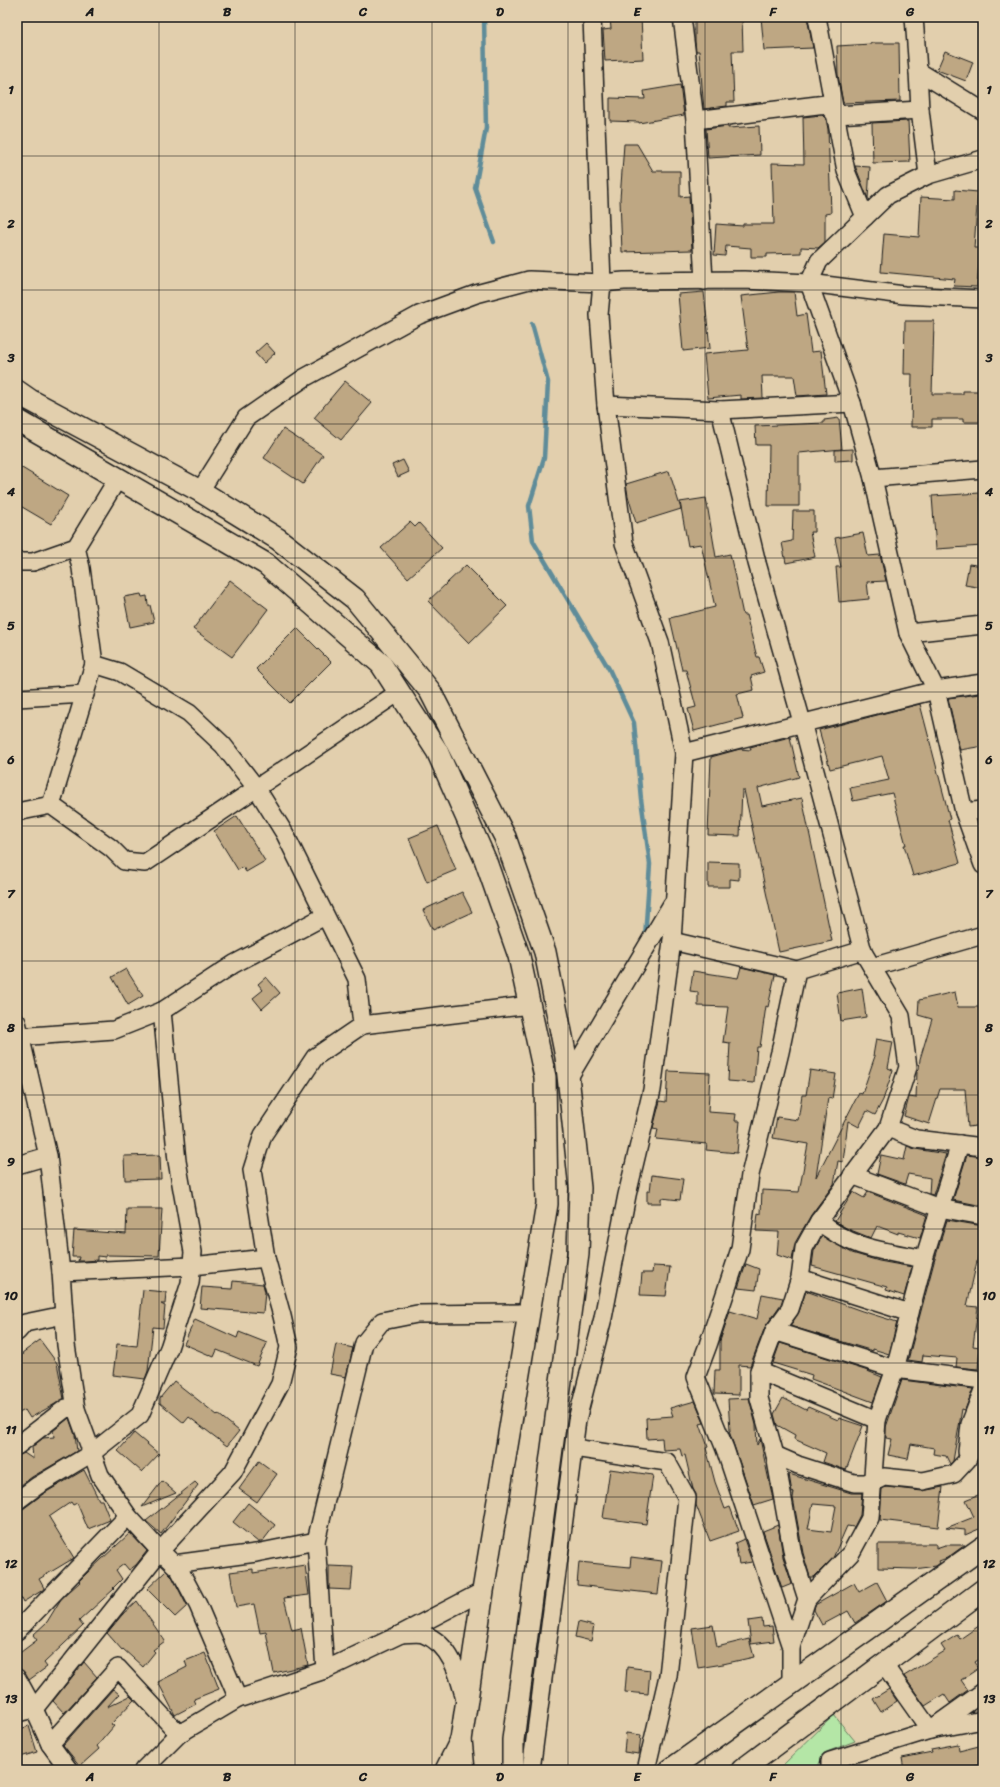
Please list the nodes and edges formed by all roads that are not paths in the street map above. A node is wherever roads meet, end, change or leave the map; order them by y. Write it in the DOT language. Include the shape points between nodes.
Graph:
graph roads {
  1 [pos="592,17"];
  2 [pos="682,17"];
  3 [pos="817,17"];
  4 [pos="914,17"];
  5 [pos="918,71"];
  6 [pos="920,110"];
  7 [pos="983,111"];
  8 [pos="836,115"];
  9 [pos="695,120"];
  10 [pos="983,159"];
  11 [pos="928,175"];
  12 [pos="865,217"];
  13 [pos="704,281"];
  14 [pos="602,283"];
  15 [pos="809,283"];
  16 [pos="983,299"];
  17 [pos="17,391"];
  18 [pos="852,403"];
  19 [pos="606,405"];
  20 [pos="720,410"];
  21 [pos="17,420"];
  22 [pos="983,469"];
  23 [pos="118,478"];
  24 [pos="873,478"];
  25 [pos="200,491"];
  26 [pos="76,547"];
  27 [pos="17,562"];
  28 [pos="983,625"];
  29 [pos="908,633"];
  30 [pos="94,664"];
  31 [pos="983,683"];
  32 [pos="936,690"];
  33 [pos="399,692"];
  34 [pos="85,694"];
  35 [pos="17,698"];
  36 [pos="802,722"];
  37 [pos="684,753"];
  38 [pos="257,788"];
  39 [pos="51,805"];
  40 [pos="983,810"];
  41 [pos="17,812"];
  42 [pos="964,812"];
  43 [pos="983,865"];
  44 [pos="674,901"];
  45 [pos="325,916"];
  46 [pos="983,934"];
  47 [pos="672,941"];
  48 [pos="863,950"];
  49 [pos="872,967"];
  50 [pos="797,970"];
  51 [pos="530,1005"];
  52 [pos="162,1011"];
  53 [pos="362,1025"];
  54 [pos="18,1032"];
  55 [pos="568,1079"];
  56 [pos="888,1128"];
  57 [pos="960,1144"];
  58 [pos="983,1147"];
  59 [pos="48,1156"];
  60 [pos="17,1165"];
  61 [pos="852,1175"];
  62 [pos="939,1208"];
  63 [pos="983,1216"];
  64 [pos="819,1221"];
  65 [pos="266,1258"];
  66 [pos="924,1258"];
  67 [pos="192,1266"];
  68 [pos="61,1272"];
  69 [pos="800,1278"];
  70 [pos="530,1313"];
  71 [pos="910,1313"];
  72 [pos="64,1315"];
  73 [pos="774,1331"];
  74 [pos="17,1332"];
  75 [pos="895,1369"];
  76 [pos="759,1371"];
  77 [pos="983,1380"];
  78 [pos="983,1390"];
  79 [pos="76,1409"];
  80 [pos="878,1420"];
  81 [pos="983,1428"];
  82 [pos="17,1446"];
  83 [pos="574,1448"];
  84 [pos="92,1453"];
  85 [pos="775,1455"];
  86 [pos="967,1460"];
  87 [pos="872,1483"];
  88 [pos="17,1501"];
  89 [pos="128,1516"];
  90 [pos="316,1541"];
  91 [pos="983,1547"];
  92 [pos="160,1551"];
  93 [pos="174,1564"];
  94 [pos="983,1590"];
  95 [pos="483,1591"];
  96 [pos="807,1599"];
  97 [pos="17,1631"];
  98 [pos="401,1634"];
  99 [pos="791,1647"];
  100 [pos="884,1665"];
  101 [pos="325,1670"];
  102 [pos="17,1678"];
  103 [pos="790,1686"];
  104 [pos="983,1692"];
  105 [pos="238,1699"];
  106 [pos="466,1706"];
  107 [pos="34,1709"];
  108 [pos="17,1713"];
  109 [pos="983,1720"];
  110 [pos="930,1730"];
  111 [pos="179,1734"];
  112 [pos="461,1740"];
  113 [pos="50,1744"];
  114 [pos="69,1770"];
  115 [pos="144,1770"];
  116 [pos="446,1770"];
  117 [pos="464,1770"];
  118 [pos="513,1770"];
  119 [pos="531,1770"];
  120 [pos="646,1770"];
  121 [pos="670,1770"];
  122 [pos="742,1770"];
  123 [pos="830,1770"];
  1 -- 14 [label="street"];
  2 -- 9 [label="street"];
  3 -- 8 [label="street"];
  4 -- 5 [label="street"];
  5 -- 6 [label="street"];
  5 -- 7 [label="street"];
  6 -- 8 [label="street"];
  6 -- 11 [label="street"];
  8 -- 9 [label="street" via="826,104"];
  8 -- 12 [label="street" via="846,171"];
  9 -- 13 [label="street"];
  10 -- 11 [label="street"];
  11 -- 12 [label="street" via="888,195"];
  12 -- 15 [label="street" via="818,261"];
  13 -- 14 [label="street"];
  13 -- 15 [label="street"];
  14 -- 19 [label="street" via="599,315"];
  14 -- 25 [label="street" via="529,280 476,294 419,315 304,378 246,418"];
  15 -- 16 [label="street" via="904,295"];
  15 -- 18 [label="street"];
  17 -- 25 [label="main road"];
  18 -- 20 [label="street"];
  18 -- 24 [label="street"];
  19 -- 20 [label="street"];
  19 -- 37 [label="street" via="624,543 660,642"];
  20 -- 36 [label="street" via="757,563"];
  21 -- 23 [label="main road"];
  22 -- 24 [label="street"];
  23 -- 26 [label="street"];
  23 -- 33 [label="main road" via="266,564 381,664"];
  24 -- 29 [label="street"];
  25 -- 55 [label="main road" via="278,538 355,599 430,691 505,837 545,952 566,1056"];
  26 -- 27 [label="street" via="33,562"];
  26 -- 30 [label="street" via="82,568"];
  28 -- 29 [label="street"];
  29 -- 32 [label="street"];
  30 -- 34 [label="street"];
  30 -- 38 [label="street" via="120,672 189,713 223,745"];
  31 -- 32 [label="street"];
  32 -- 36 [label="street"];
  32 -- 42 [label="street"];
  33 -- 38 [label="street"];
  33 -- 51 [label="main road" via="437,751 485,859 519,956"];
  34 -- 35 [label="street"];
  34 -- 39 [label="street"];
  36 -- 37 [label="street"];
  36 -- 48 [label="street"];
  37 -- 44 [label="street"];
  38 -- 39 [label="street" via="145,863 124,861 112,848"];
  38 -- 45 [label="street" via="285,834"];
  39 -- 41 [label="street"];
  40 -- 42 [label="street"];
  42 -- 43 [label="street"];
  44 -- 47 [label="street"];
  44 -- 55 [label="street"];
  45 -- 52 [label="street" via="234,964"];
  45 -- 53 [label="street" via="357,979"];
  46 -- 49 [label="street"];
  47 -- 50 [label="street"];
  47 -- 83 [label="street" via="652,1090 627,1195 603,1318 577,1420"];
  48 -- 49 [label="street"];
  48 -- 50 [label="street"];
  49 -- 56 [label="street" via="901,1016 908,1067"];
  50 -- 99 [label="street" via="750,1175 740,1249 696,1378 725,1449"];
  51 -- 53 [label="street"];
  51 -- 70 [label="main road" via="545,1077 547,1204"];
  52 -- 54 [label="street" via="114,1030"];
  52 -- 67 [label="street" via="177,1161 193,1252"];
  53 -- 65 [label="street" via="315,1057 263,1135 252,1170"];
  54 -- 59 [label="street"];
  55 -- 118 [label="main road" via="580,1188 578,1254 513,1740"];
  56 -- 57 [label="street" via="916,1139"];
  56 -- 61 [label="street"];
  57 -- 58 [label="street"];
  57 -- 62 [label="street"];
  59 -- 60 [label="street"];
  59 -- 68 [label="street"];
  61 -- 62 [label="street"];
  61 -- 64 [label="street"];
  62 -- 63 [label="street"];
  62 -- 66 [label="street"];
  64 -- 66 [label="street" via="831,1232 859,1246"];
  64 -- 69 [label="street" via="804,1248"];
  65 -- 67 [label="street"];
  65 -- 92 [label="street" via="288,1347 280,1384 233,1472"];
  66 -- 71 [label="street"];
  67 -- 68 [label="street"];
  67 -- 84 [label="street" via="190,1283 169,1348 140,1415"];
  68 -- 72 [label="street"];
  69 -- 71 [label="street"];
  69 -- 73 [label="street" via="790,1309"];
  70 -- 90 [label="street" via="417,1314 382,1321 364,1343"];
  70 -- 95 [label="main road"];
  71 -- 75 [label="street"];
  72 -- 74 [label="street" via="25,1323"];
  72 -- 79 [label="street"];
  73 -- 75 [label="street"];
  73 -- 76 [label="street"];
  75 -- 77 [label="street"];
  75 -- 80 [label="street"];
  76 -- 80 [label="street"];
  76 -- 85 [label="street" via="759,1398"];
  78 -- 86 [label="street" via="970,1424"];
  79 -- 82 [label="street" via="66,1408"];
  79 -- 84 [label="street"];
  80 -- 87 [label="street"];
  81 -- 86 [label="street"];
  83 -- 119 [label="street"];
  83 -- 120 [label="street" via="667,1462 687,1498 668,1676"];
  84 -- 88 [label="street"];
  84 -- 89 [label="street" via="100,1475"];
  85 -- 87 [label="street" via="854,1483"];
  85 -- 96 [label="street" via="793,1555"];
  86 -- 87 [label="street" via="954,1474 923,1481 884,1477"];
  87 -- 96 [label="street" via="870,1518 851,1553"];
  89 -- 92 [label="street"];
  89 -- 97 [label="street"];
  90 -- 93 [label="street" via="256,1553"];
  90 -- 101 [label="street"];
  91 -- 103 [label="main road"];
  92 -- 93 [label="street"];
  92 -- 107 [label="street"];
  93 -- 105 [label="street" via="198,1605"];
  94 -- 100 [label="main road"];
  95 -- 98 [label="street"];
  95 -- 106 [label="main road"];
  96 -- 99 [label="street"];
  98 -- 101 [label="street"];
  98 -- 106 [label="street" via="422,1634 438,1642 451,1659 460,1679"];
  99 -- 103 [label="street"];
  100 -- 110 [label="street"];
  100 -- 122 [label="main road"];
  101 -- 105 [label="street"];
  102 -- 107 [label="street"];
  103 -- 121 [label="main road"];
  104 -- 110 [label="street"];
  105 -- 111 [label="street"];
  106 -- 112 [label="main road"];
  107 -- 108 [label="street"];
  107 -- 113 [label="street"];
  109 -- 110 [label="street"];
  110 -- 123 [label="street" via="830,1761"];
  111 -- 113 [label="street" via="118,1668"];
  111 -- 115 [label="street"];
  112 -- 116 [label="main road"];
  112 -- 117 [label="main road"];
  113 -- 114 [label="street"];
}
